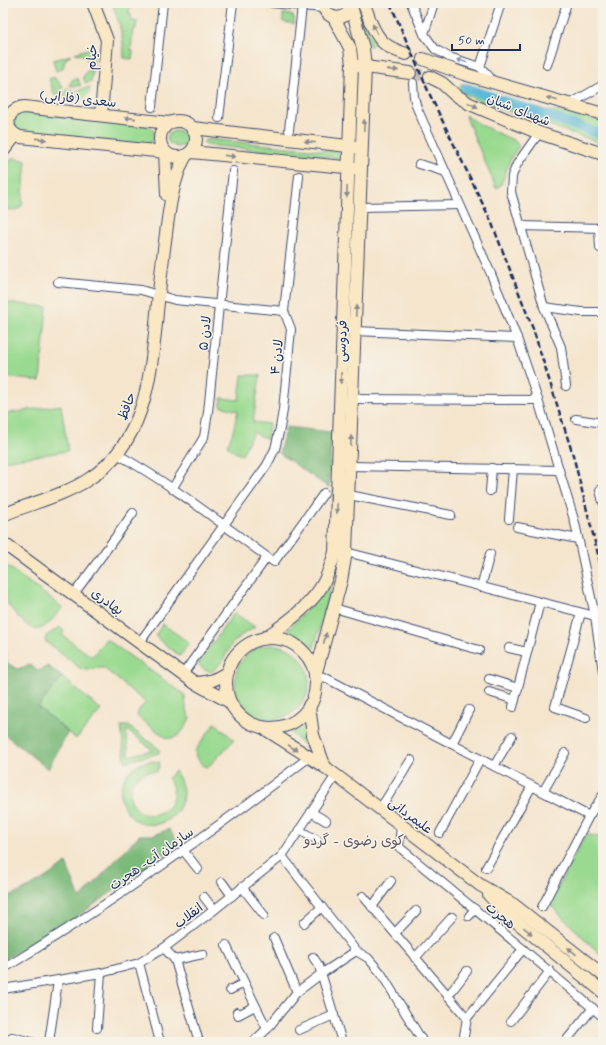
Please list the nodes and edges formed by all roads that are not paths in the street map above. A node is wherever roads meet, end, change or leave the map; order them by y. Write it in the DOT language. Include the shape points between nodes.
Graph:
graph roads {
  1 [pos="94,3"];
  2 [pos="163,3"];
  3 [pos="233,3"];
  4 [pos="272,3"];
  5 [pos="411,3"];
  6 [pos="434,3"];
  7 [pos="501,3"];
  8 [pos="567,3"];
  9 [pos="355,4"];
  10 [pos="302,6"];
  11 [pos="323,6"];
  12 [pos="334,18"];
  13 [pos="424,34"];
  14 [pos="406,54"];
  15 [pos="423,59"];
  16 [pos="352,65"];
  17 [pos="547,65"];
  18 [pos="480,67"];
  19 [pos="371,68"];
  20 [pos="412,78"];
  21 [pos="430,78"];
  22 [pos="493,82"];
  23 [pos="603,85"];
  24 [pos="570,104"];
  25 [pos="152,107"];
  26 [pos="603,114"];
  27 [pos="101,115"];
  28 [pos="219,118"];
  29 [pos="169,123"];
  30 [pos="193,128"];
  31 [pos="289,130"];
  32 [pos="539,133"];
  33 [pos="16,135"];
  34 [pos="349,146"];
  35 [pos="363,148"];
  36 [pos="3,151"];
  37 [pos="165,152"];
  38 [pos="188,154"];
  39 [pos="603,154"];
  40 [pos="419,164"];
  41 [pos="348,167"];
  42 [pos="362,169"];
  43 [pos="234,171"];
  44 [pos="446,172"];
  45 [pos="299,176"];
  46 [pos="460,205"];
  47 [pos="360,207"];
  48 [pos="521,226"];
  49 [pos="601,228"];
  50 [pos="166,234"];
  51 [pos="600,248"];
  52 [pos="58,282"];
  53 [pos="159,296"];
  54 [pos="219,305"];
  55 [pos="544,307"];
  56 [pos="284,311"];
  57 [pos="603,312"];
  58 [pos="355,331"];
  59 [pos="517,338"];
  60 [pos="566,386"];
  61 [pos="352,399"];
  62 [pos="538,400"];
  63 [pos="576,419"];
  64 [pos="603,423"];
  65 [pos="117,454"];
  66 [pos="350,466"];
  67 [pos="492,468"];
  68 [pos="513,469"];
  69 [pos="559,470"];
  70 [pos="172,488"];
  71 [pos="603,490"];
  72 [pos="490,491"];
  73 [pos="324,493"];
  74 [pos="349,495"];
  75 [pos="603,502"];
  76 [pos="133,513"];
  77 [pos="3,515"];
  78 [pos="451,515"];
  79 [pos="509,519"];
  80 [pos="224,525"];
  81 [pos="517,527"];
  82 [pos="578,539"];
  83 [pos="3,543"];
  84 [pos="346,552"];
  85 [pos="490,554"];
  86 [pos="271,559"];
  87 [pos="481,587"];
  88 [pos="74,594"];
  89 [pos="540,602"];
  90 [pos="334,608"];
  91 [pos="581,613"];
  92 [pos="595,616"];
  93 [pos="263,639"];
  94 [pos="140,642"];
  95 [pos="509,648"];
  96 [pos="479,650"];
  97 [pos="527,652"];
  98 [pos="228,672"];
  99 [pos="603,672"];
  100 [pos="183,674"];
  101 [pos="315,676"];
  102 [pos="489,679"];
  103 [pos="195,682"];
  104 [pos="518,688"];
  105 [pos="489,692"];
  106 [pos="314,697"];
  107 [pos="230,702"];
  108 [pos="469,710"];
  109 [pos="586,718"];
  110 [pos="262,727"];
  111 [pos="512,736"];
  112 [pos="452,744"];
  113 [pos="565,753"];
  114 [pos="308,758"];
  115 [pos="480,759"];
  116 [pos="411,760"];
  117 [pos="494,766"];
  118 [pos="325,767"];
  119 [pos="336,775"];
  120 [pos="532,786"];
  121 [pos="543,792"];
  122 [pos="603,795"];
  123 [pos="380,809"];
  124 [pos="311,812"];
  125 [pos="589,816"];
  126 [pos="326,821"];
  127 [pos="401,825"];
  128 [pos="299,830"];
  129 [pos="440,833"];
  130 [pos="317,840"];
  131 [pos="183,850"];
  132 [pos="282,856"];
  133 [pos="486,868"];
  134 [pos="198,869"];
  135 [pos="390,881"];
  136 [pos="222,882"];
  137 [pos="480,885"];
  138 [pos="242,887"];
  139 [pos="204,896"];
  140 [pos="232,896"];
  141 [pos="363,896"];
  142 [pos="372,906"];
  143 [pos="322,907"];
  144 [pos="542,907"];
  145 [pos="214,910"];
  146 [pos="416,911"];
  147 [pos="264,915"];
  148 [pos="452,917"];
  149 [pos="304,923"];
  150 [pos="395,934"];
  151 [pos="274,938"];
  152 [pos="226,945"];
  153 [pos="164,948"];
  154 [pos="523,949"];
  155 [pos="356,951"];
  156 [pos="203,954"];
  157 [pos="313,958"];
  158 [pos="415,958"];
  159 [pos="174,960"];
  160 [pos="139,963"];
  161 [pos="3,969"];
  162 [pos="467,971"];
  163 [pos="550,971"];
  164 [pos="101,974"];
  165 [pos="321,974"];
  166 [pos="603,975"];
  167 [pos="58,981"];
  168 [pos="244,983"];
  169 [pos="3,990"];
  170 [pos="230,990"];
  171 [pos="297,992"];
  172 [pos="603,992"];
  173 [pos="448,996"];
  174 [pos="255,1006"];
  175 [pos="593,1008"];
  176 [pos="237,1012"];
  177 [pos="334,1015"];
  178 [pos="603,1017"];
  179 [pos="466,1018"];
  180 [pos="511,1021"];
  181 [pos="98,1028"];
  182 [pos="267,1029"];
  183 [pos="299,1030"];
  184 [pos="11,1042"];
  185 [pos="32,1042"];
  186 [pos="49,1042"];
  187 [pos="160,1042"];
  188 [pos="199,1042"];
  189 [pos="253,1042"];
  190 [pos="342,1042"];
  191 [pos="423,1042"];
  192 [pos="463,1042"];
  193 [pos="565,1042"];
  1 -- 27 [label="street, خیام" via="107,40"];
  2 -- 25 [label="street"];
  3 -- 28 [label="street"];
  4 -- 10 [label="street"];
  5 -- 13 [label="street"];
  6 -- 13 [label="street"];
  7 -- 18 [label="street"];
  8 -- 17 [label="street"];
  9 -- 12 [label="street" via="343,17"];
  14 -- 9 [label="street, one-way" via="382,43"];
  9 -- 19 [label="street, فردوسی" via="363,48"];
  10 -- 11 [label="street"];
  10 -- 31 [label="street"];
  11 -- 12 [label="street, فردوسی"];
  12 -- 16 [label="street, فردوسی" via="350,48"];
  18 -- 13 [label="street, one-way" via="440,53"];
  15 -- 22 [label="street, شهدای شبان"];
  16 -- 19 [label="street"];
  16 -- 34 [label="street, فردوسی"];
  18 -- 22 [label="street"];
  19 -- 20 [label="street, one-way"];
  35 -- 19 [label="street, فردوسی, one-way"];
  20 -- 44 [label="street" via="417,108"];
  21 -- 32 [label="street, شهدای شبان, one-way" via="442,83 470,104"];
  24 -- 22 [label="street, شهدای شبان, one-way"];
  23 -- 24 [label="street"];
  24 -- 26 [label="street, شهدای شبان"];
  29 -- 27 [label="street, سعدی (فارابی), one-way"];
  27 -- 33 [label="street, سعدی (فارابی)" via="19,108 14,110 9,118 9,128"];
  29 -- 30 [label="street" via="182,121"];
  29 -- 37 [label="street" via="160,134 160,144"];
  34 -- 30 [label="street, one-way"];
  30 -- 38 [label="street" via="196,140"];
  32 -- 39 [label="street, شهدای شبان"];
  32 -- 48 [label="street" via="517,164 512,176 511,192"];
  33 -- 36 [label="street"];
  33 -- 37 [label="street, one-way"];
  34 -- 35 [label="street"];
  34 -- 41 [label="street, فردوسی"];
  35 -- 42 [label="street, فردوسی"];
  37 -- 38 [label="street" via="174,157"];
  37 -- 50 [label="street"];
  38 -- 41 [label="street, one-way"];
  38 -- 50 [label="street" via="175,180"];
  40 -- 44 [label="street"];
  41 -- 42 [label="street"];
  41 -- 93 [label="street, فردوسی, one-way" via="335,552 324,583 312,598 283,626"];
  42 -- 47 [label="street, فردوسی"];
  43 -- 54 [label="street, لادن ۵"];
  44 -- 46 [label="street"];
  45 -- 56 [label="street, لادن ۴"];
  46 -- 47 [label="street"];
  46 -- 59 [label="street" via="492,274"];
  58 -- 47 [label="street, فردوسی, one-way"];
  48 -- 49 [label="street"];
  48 -- 55 [label="street"];
  49 -- 51 [label="street"];
  50 -- 53 [label="street, حافظ"];
  52 -- 53 [label="street" via="141,290"];
  53 -- 54 [label="street"];
  53 -- 65 [label="street, حافظ" via="146,396 129,436"];
  54 -- 56 [label="street"];
  54 -- 70 [label="street, لادن ۵" via="204,437"];
  55 -- 57 [label="street"];
  55 -- 60 [label="street" via="561,347"];
  56 -- 80 [label="street, لادن ۴" via="291,329 280,428 275,449 267,465"];
  58 -- 59 [label="street"];
  58 -- 61 [label="street, فردوسی"];
  59 -- 62 [label="street"];
  61 -- 62 [label="street"];
  66 -- 61 [label="street, فردوسی, one-way"];
  62 -- 69 [label="street"];
  63 -- 64 [label="street"];
  65 -- 70 [label="street"];
  65 -- 77 [label="street, حافظ" via="89,479"];
  66 -- 67 [label="street"];
  66 -- 74 [label="street, فردوسی"];
  67 -- 68 [label="street"];
  67 -- 72 [label="street"];
  68 -- 69 [label="street"];
  68 -- 79 [label="street"];
  69 -- 82 [label="street"];
  70 -- 80 [label="street"];
  71 -- 75 [label="street" via="600,490"];
  73 -- 86 [label="street"];
  74 -- 78 [label="street"];
  74 -- 84 [label="street, فردوسی"];
  76 -- 88 [label="street"];
  80 -- 86 [label="street"];
  80 -- 94 [label="street, لادن ۴"];
  81 -- 82 [label="street"];
  82 -- 92 [label="street"];
  83 -- 88 [label="street, بهادری"];
  84 -- 87 [label="street"];
  84 -- 90 [label="street, فردوسی" via="342,581"];
  85 -- 87 [label="street"];
  86 -- 100 [label="street"];
  87 -- 89 [label="street"];
  88 -- 94 [label="street, بهادری"];
  89 -- 91 [label="street"];
  89 -- 97 [label="street"];
  90 -- 96 [label="street"];
  101 -- 90 [label="street, فردوسی, one-way"];
  91 -- 92 [label="street"];
  91 -- 109 [label="street" via="555,707"];
  92 -- 99 [label="street"];
  93 -- 98 [label="street" via="240,650 232,660"];
  93 -- 101 [label="street" via="283,640 301,650 308,657"];
  94 -- 100 [label="street, بهادری"];
  95 -- 97 [label="street"];
  97 -- 104 [label="street"];
  98 -- 103 [label="street" via="209,682"];
  98 -- 107 [label="street" via="226,687"];
  100 -- 103 [label="street, بهادری"];
  101 -- 106 [label="street"];
  101 -- 112 [label="street" via="324,677"];
  102 -- 104 [label="street"];
  103 -- 107 [label="street, بهادری"];
  104 -- 105 [label="street" via="514,704"];
  106 -- 110 [label="street" via="299,718 288,725"];
  106 -- 118 [label="street" via="310,706 313,735"];
  107 -- 110 [label="street" via="238,714 249,723"];
  108 -- 112 [label="street"];
  110 -- 114 [label="street, علیمردانی, one-way"];
  111 -- 117 [label="street"];
  112 -- 115 [label="street"];
  113 -- 121 [label="street"];
  114 -- 118 [label="street, علیمردانی"];
  114 -- 131 [label="street, سازمان آب- هجرت"];
  115 -- 117 [label="street"];
  115 -- 129 [label="street"];
  116 -- 123 [label="street"];
  117 -- 120 [label="street"];
  118 -- 119 [label="street, علیمردانی"];
  119 -- 123 [label="street, علیمردانی"];
  119 -- 124 [label="street, انقلاب"];
  120 -- 121 [label="street"];
  120 -- 133 [label="street"];
  121 -- 125 [label="street"];
  122 -- 125 [label="street"];
  123 -- 127 [label="street, علیمردانی"];
  124 -- 126 [label="street"];
  124 -- 128 [label="street, انقلاب"];
  125 -- 144 [label="street"];
  127 -- 137 [label="street, علیمردانی"];
  127 -- 154 [label="street, هجرت" via="399,847 472,912"];
  128 -- 130 [label="street"];
  128 -- 132 [label="street, انقلاب"];
  131 -- 134 [label="street"];
  131 -- 161 [label="street, سازمان آب- هجرت" via="58,936"];
  132 -- 138 [label="street, انقلاب"];
  132 -- 143 [label="street"];
  135 -- 142 [label="street"];
  136 -- 140 [label="street"];
  166 -- 137 [label="street, علیمردانی, one-way" via="514,905"];
  137 -- 172 [label="street, علیمردانی, one-way" via="507,914"];
  138 -- 140 [label="street, انقلاب"];
  138 -- 147 [label="street"];
  139 -- 145 [label="street"];
  140 -- 145 [label="street, انقلاب"];
  141 -- 142 [label="street"];
  142 -- 150 [label="street"];
  143 -- 149 [label="street"];
  143 -- 155 [label="street"];
  145 -- 153 [label="street, انقلاب"];
  146 -- 150 [label="street"];
  148 -- 158 [label="street"];
  150 -- 158 [label="street"];
  151 -- 171 [label="street"];
  152 -- 168 [label="street"];
  153 -- 159 [label="street"];
  153 -- 160 [label="street, انقلاب"];
  154 -- 163 [label="street, هجرت"];
  154 -- 179 [label="street"];
  155 -- 165 [label="street"];
  155 -- 191 [label="street" via="368,958 381,973"];
  156 -- 159 [label="street"];
  157 -- 165 [label="street"];
  158 -- 173 [label="street"];
  159 -- 188 [label="street"];
  160 -- 164 [label="street, انقلاب"];
  160 -- 187 [label="street"];
  162 -- 173 [label="street"];
  163 -- 175 [label="street, هجرت"];
  163 -- 180 [label="street"];
  164 -- 167 [label="street, انقلاب"];
  164 -- 181 [label="street"];
  165 -- 171 [label="street"];
  165 -- 177 [label="street"];
  167 -- 169 [label="street, انقلاب"];
  167 -- 186 [label="street"];
  168 -- 170 [label="street"];
  168 -- 174 [label="street"];
  171 -- 182 [label="street"];
  173 -- 179 [label="street"];
  174 -- 176 [label="street" via="238,1015"];
  174 -- 182 [label="street"];
  175 -- 178 [label="street, هجرت"];
  175 -- 193 [label="street"];
  177 -- 183 [label="street"];
  177 -- 190 [label="street"];
  179 -- 192 [label="street"];
  182 -- 189 [label="street"];
  184 -- 185 [label="street" via="12,1038"];
}
